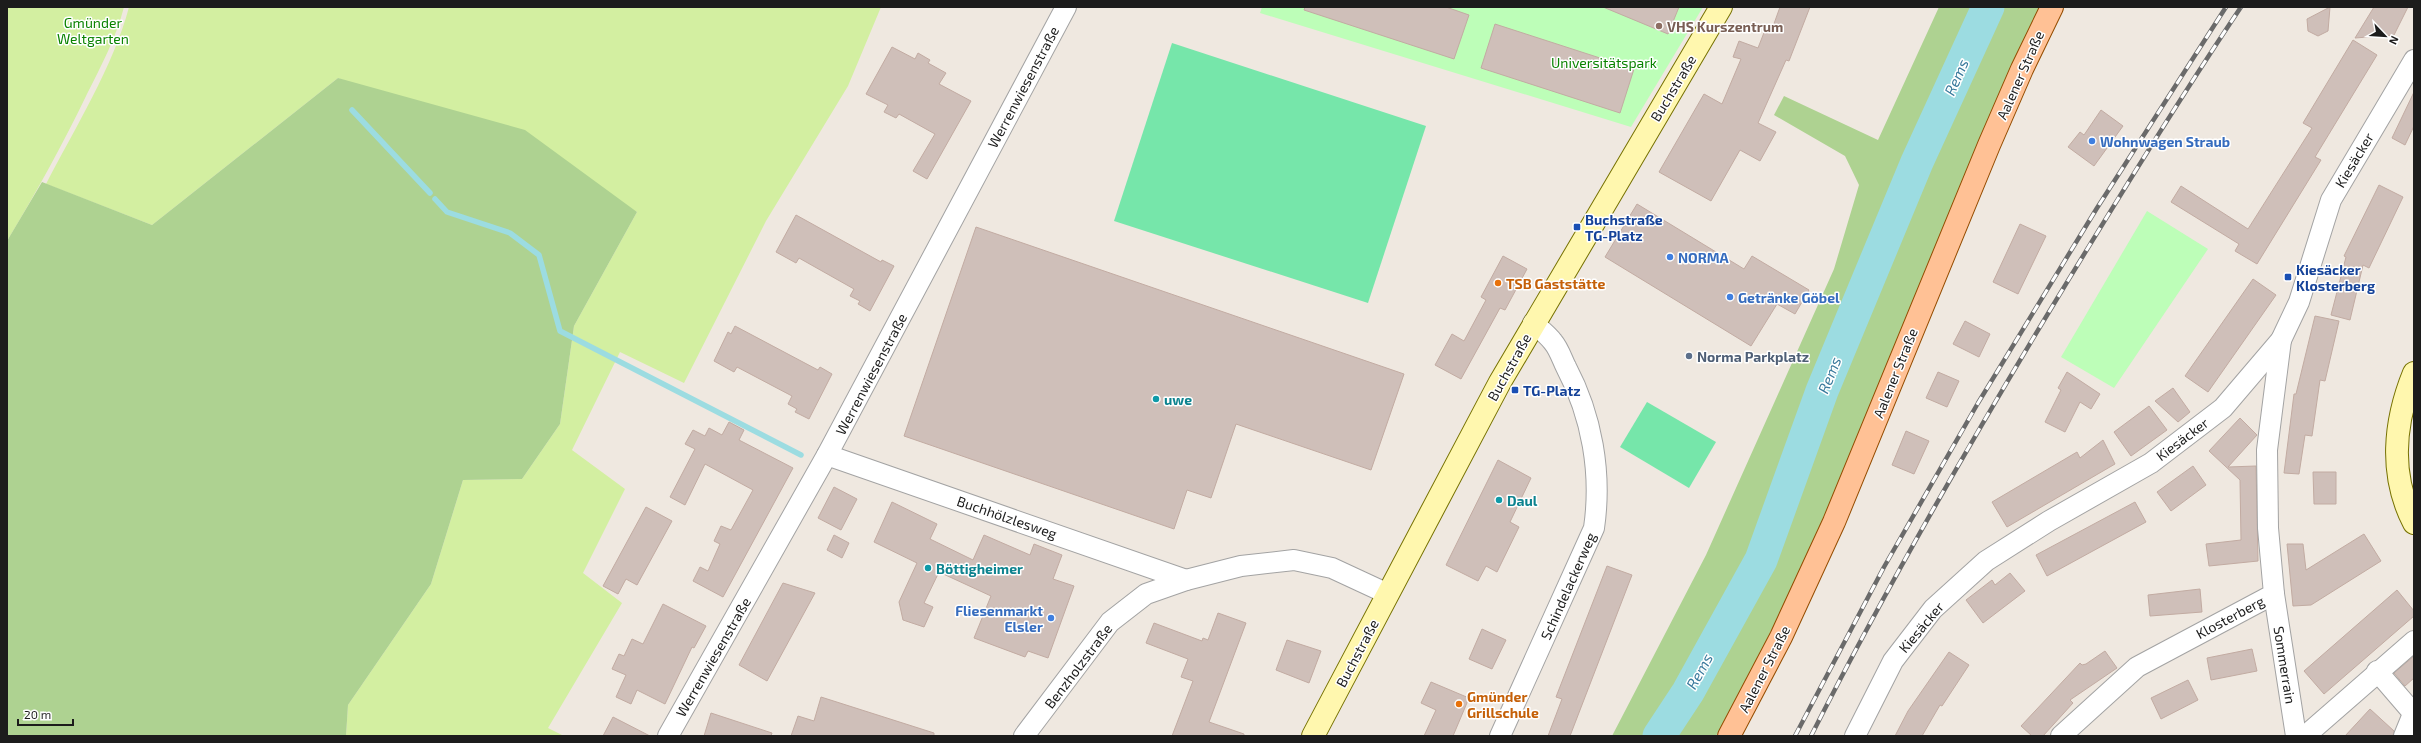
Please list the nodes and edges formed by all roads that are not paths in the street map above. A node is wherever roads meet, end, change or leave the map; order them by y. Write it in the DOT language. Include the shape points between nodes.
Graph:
graph roads {
  1 [pos="1066,7"];
  2 [pos="1721,7"];
  3 [pos="2052,7"];
  4 [pos="2414,60"];
  5 [pos="1533,323"];
  6 [pos="2281,340"];
  7 [pos="2414,373"];
  8 [pos="827,455"];
  9 [pos="2414,523"];
  10 [pos="1186,580"];
  11 [pos="1388,594"];
  12 [pos="2274,594"];
  13 [pos="2414,641"];
  14 [pos="2377,671"];
  15 [pos="2414,714"];
  16 [pos="668,736"];
  17 [pos="1024,736"];
  18 [pos="1313,736"];
  19 [pos="1500,736"];
  20 [pos="1729,736"];
  21 [pos="1855,736"];
  22 [pos="2061,736"];
  23 [pos="2296,736"];
  24 [pos="2305,736"];
  25 [pos="2404,736"];
  1 -- 8 [label="street, Werrenwiesenstraße"];
  2 -- 5 [label="street, Buchstraße"];
  3 -- 20 [label="main road, Aalener Straße" via="1992,138 1834,522 1782,637"];
  4 -- 6 [label="street, Kiesäcker" via="2330,200 2299,302"];
  5 -- 11 [label="street, Buchstraße"];
  5 -- 19 [label="street, Schindelackerweg" via="1554,343 1573,379 1590,428 1597,471 1598,504 1594,528"];
  6 -- 12 [label="street, Klosterberg" via="2267,450 2268,528"];
  6 -- 21 [label="street, Kiesäcker" via="2223,408 2151,463 2049,521 1986,561 1933,609 1893,661"];
  7 -- 9 [label="street" via="2405,395 2397,435 2397,473 2407,509"];
  8 -- 10 [label="street, Buchhölzlesweg"];
  8 -- 16 [label="street, Werrenwiesenstraße"];
  10 -- 11 [label="street, Benzholzstraße" via="1241,566 1294,560 1332,568"];
  10 -- 17 [label="street, Benzholzstraße" via="1146,594 1110,622"];
  11 -- 18 [label="street, Buchstraße"];
  12 -- 22 [label="street, Klosterberg" via="2137,667"];
  12 -- 23 [label="street, Sommerrain"];
  13 -- 14 [label="street"];
  14 -- 15 [label="street"];
  14 -- 24 [label="street"];
  15 -- 25 [label="street"];
}
